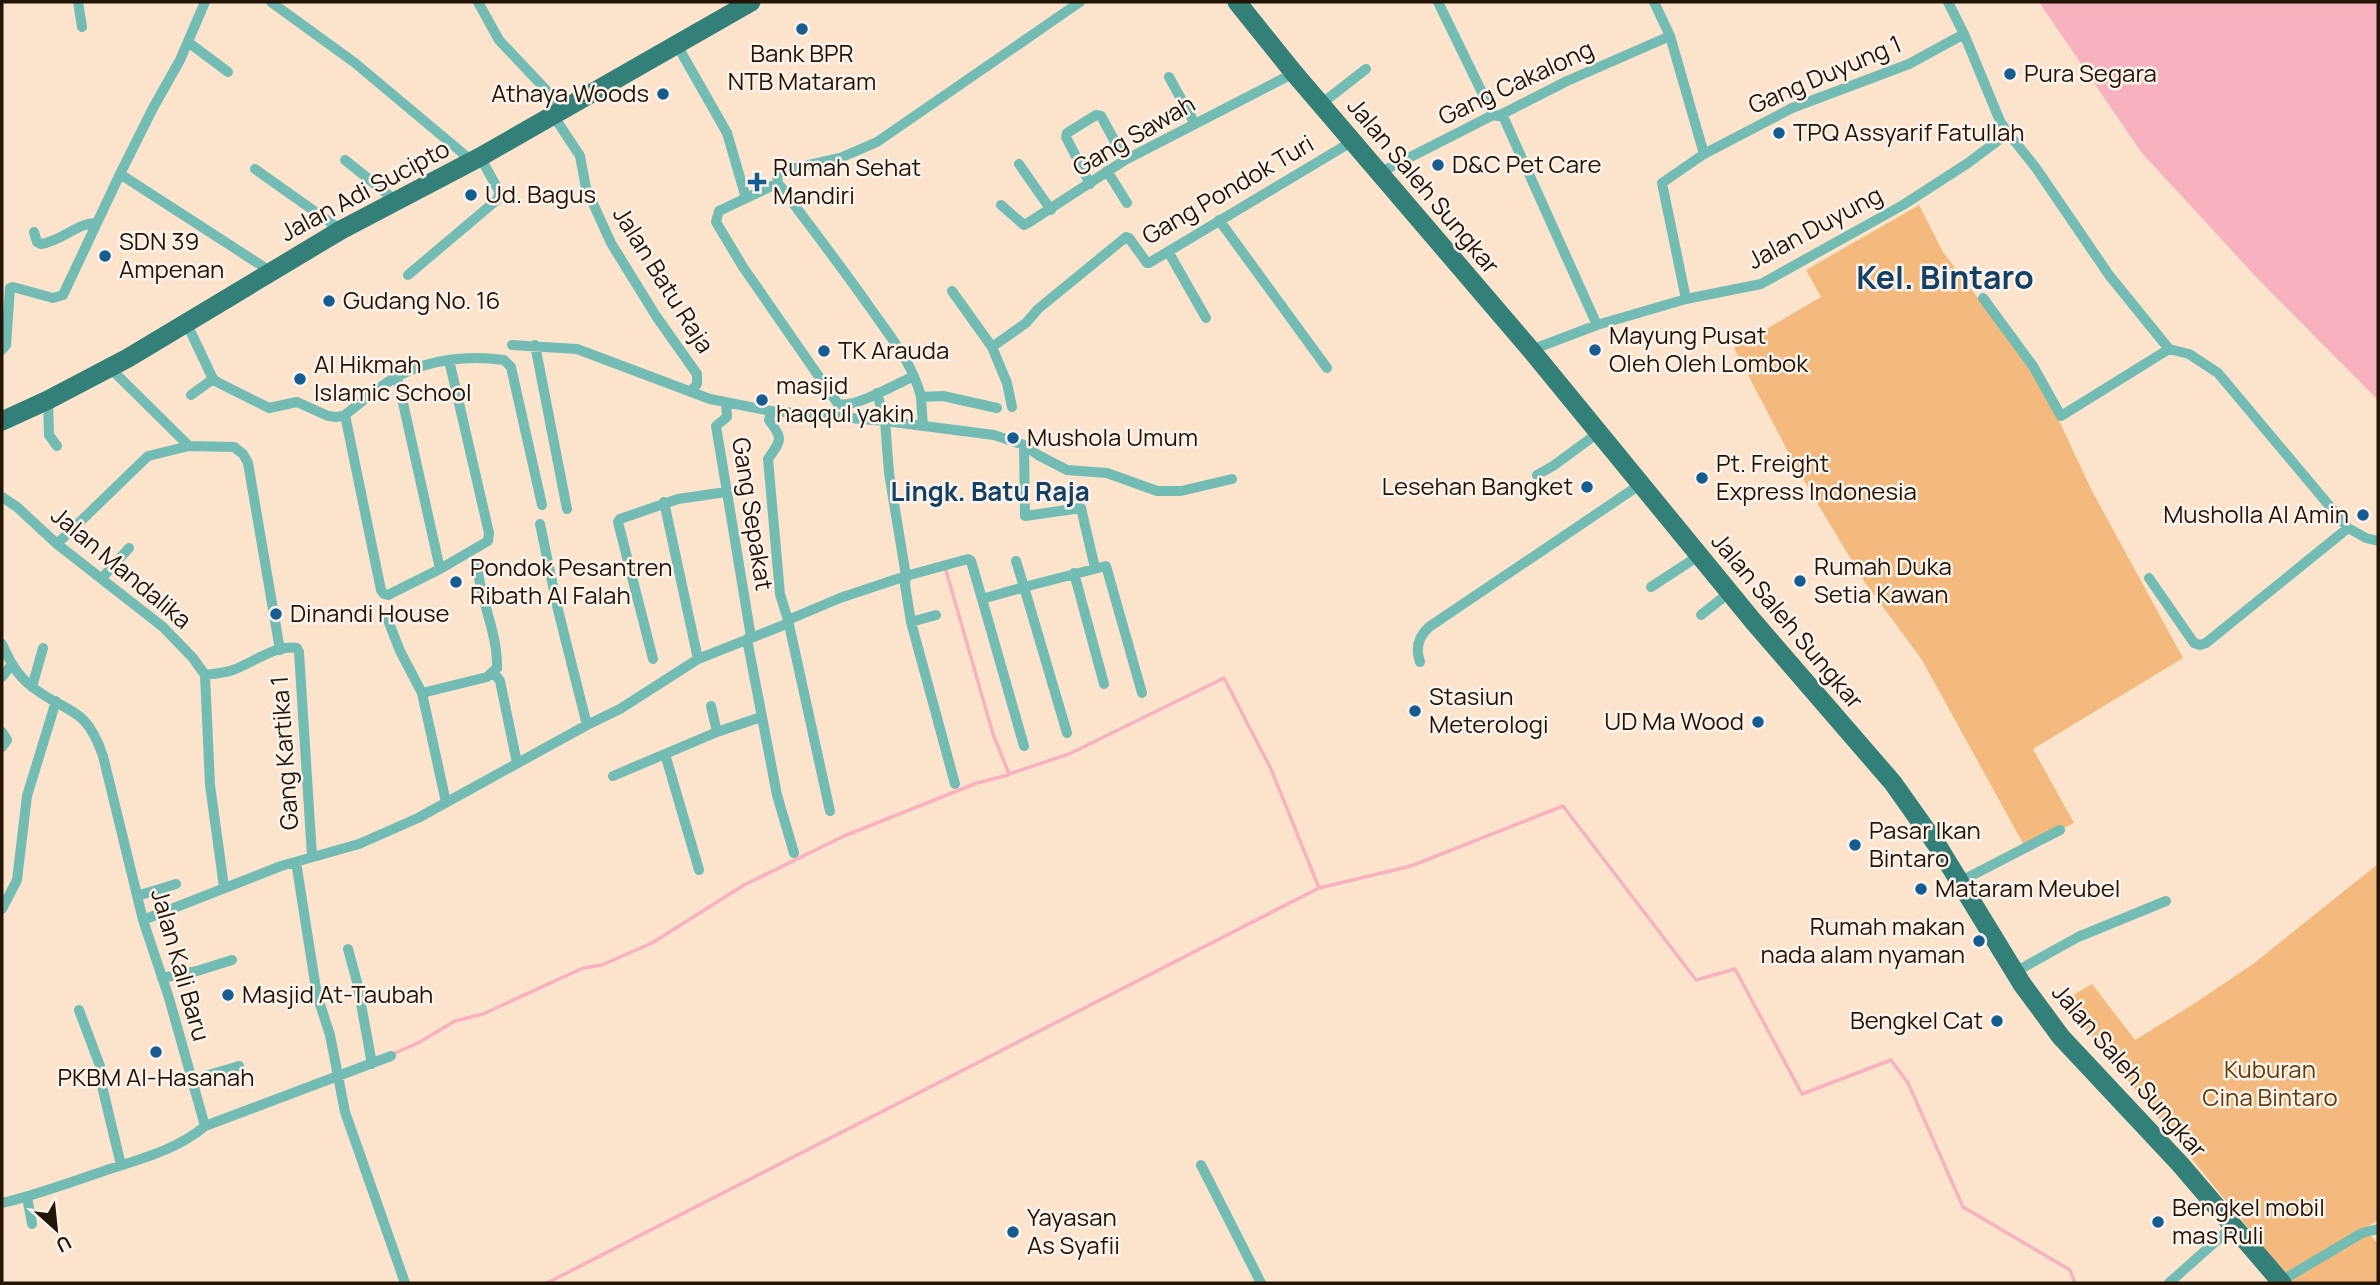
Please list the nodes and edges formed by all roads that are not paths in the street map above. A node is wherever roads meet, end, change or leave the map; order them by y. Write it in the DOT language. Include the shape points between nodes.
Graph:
graph roads {
  1 [pos="78,2"];
  2 [pos="205,2"];
  3 [pos="271,2"];
  4 [pos="478,2"];
  5 [pos="751,2"];
  6 [pos="1080,2"];
  7 [pos="1237,2"];
  8 [pos="1438,2"];
  9 [pos="1654,2"];
  10 [pos="1948,2"];
  11 [pos="82,27"];
  12 [pos="1964,34"];
  13 [pos="1670,36"];
  14 [pos="188,42"];
  15 [pos="677,45"];
  16 [pos="1366,69"];
  17 [pos="228,72"];
  18 [pos="1294,73"];
  19 [pos="1169,77"];
  20 [pos="1321,104"];
  21 [pos="559,112"];
  22 [pos="1498,115"];
  23 [pos="1195,124"];
  24 [pos="2008,133"];
  25 [pos="1353,141"];
  26 [pos="1704,154"];
  27 [pos="476,159"];
  28 [pos="345,160"];
  29 [pos="1125,160"];
  30 [pos="1019,164"];
  31 [pos="255,169"];
  32 [pos="1107,171"];
  33 [pos="1381,172"];
  34 [pos="120,174"];
  35 [pos="778,183"];
  36 [pos="1090,184"];
  37 [pos="746,198"];
  38 [pos="396,201"];
  39 [pos="1127,203"];
  40 [pos="1001,205"];
  41 [pos="1051,210"];
  42 [pos="1219,220"];
  43 [pos="97,223"];
  44 [pos="341,230"];
  45 [pos="34,232"];
  46 [pos="1169,253"];
  47 [pos="271,271"];
  48 [pos="408,275"];
  49 [pos="952,291"];
  50 [pos="1983,298"];
  51 [pos="1686,299"];
  52 [pos="1206,318"];
  53 [pos="186,322"];
  54 [pos="1597,325"];
  55 [pos="512,345"];
  56 [pos="534,345"];
  57 [pos="992,347"];
  58 [pos="2169,349"];
  59 [pos="2,350"];
  60 [pos="1531,351"];
  61 [pos="449,360"];
  62 [pos="110,368"];
  63 [pos="1327,368"];
  64 [pos="397,376"];
  65 [pos="914,376"];
  66 [pos="214,379"];
  67 [pos="691,391"];
  68 [pos="877,393"];
  69 [pos="191,395"];
  70 [pos="921,397"];
  71 [pos="48,400"];
  72 [pos="726,403"];
  73 [pos="1012,407"];
  74 [pos="997,408"];
  75 [pos="771,411"];
  76 [pos="345,415"];
  77 [pos="2,421"];
  78 [pos="886,421"];
  79 [pos="923,426"];
  80 [pos="1598,433"];
  81 [pos="1024,445"];
  82 [pos="57,446"];
  83 [pos="189,446"];
  84 [pos="1536,475"];
  85 [pos="1232,479"];
  86 [pos="1641,484"];
  87 [pos="726,492"];
  88 [pos="2,497"];
  89 [pos="664,502"];
  90 [pos="542,505"];
  91 [pos="567,509"];
  92 [pos="540,524"];
  93 [pos="2348,528"];
  94 [pos="2378,541"];
  95 [pos="57,544"];
  96 [pos="129,548"];
  97 [pos="1700,555"];
  98 [pos="1016,561"];
  99 [pos="477,563"];
  100 [pos="1095,568"];
  101 [pos="440,569"];
  102 [pos="1074,573"];
  103 [pos="102,578"];
  104 [pos="2149,578"];
  105 [pos="906,580"];
  106 [pos="1024,587"];
  107 [pos="1651,587"];
  108 [pos="1730,593"];
  109 [pos="982,600"];
  110 [pos="386,615"];
  111 [pos="936,615"];
  112 [pos="1701,615"];
  113 [pos="789,621"];
  114 [pos="911,622"];
  115 [pos="749,638"];
  116 [pos="2,644"];
  117 [pos="43,648"];
  118 [pos="281,650"];
  119 [pos="653,659"];
  120 [pos="698,660"];
  121 [pos="1420,662"];
  122 [pos="12,664"];
  123 [pos="493,672"];
  124 [pos="205,675"];
  125 [pos="2,677"];
  126 [pos="1104,684"];
  127 [pos="32,687"];
  128 [pos="422,693"];
  129 [pos="1142,693"];
  130 [pos="56,701"];
  131 [pos="711,706"];
  132 [pos="761,717"];
  133 [pos="587,725"];
  134 [pos="2,732"];
  135 [pos="717,732"];
  136 [pos="1067,733"];
  137 [pos="1024,746"];
  138 [pos="2,747"];
  139 [pos="665,754"];
  140 [pos="517,763"];
  141 [pos="613,776"];
  142 [pos="955,783"];
  143 [pos="446,802"];
  144 [pos="830,811"];
  145 [pos="2060,830"];
  146 [pos="794,853"];
  147 [pos="312,856"];
  148 [pos="296,862"];
  149 [pos="699,870"];
  150 [pos="1959,882"];
  151 [pos="176,884"];
  152 [pos="224,887"];
  153 [pos="137,896"];
  154 [pos="2166,901"];
  155 [pos="2,909"];
  156 [pos="143,920"];
  157 [pos="348,949"];
  158 [pos="232,960"];
  159 [pos="2015,972"];
  160 [pos="162,978"];
  161 [pos="79,1010"];
  162 [pos="390,1056"];
  163 [pos="372,1064"];
  164 [pos="239,1066"];
  165 [pos="339,1077"];
  166 [pos="192,1080"];
  167 [pos="205,1126"];
  168 [pos="121,1165"];
  169 [pos="1201,1165"];
  170 [pos="27,1197"];
  171 [pos="2,1203"];
  172 [pos="32,1224"];
  173 [pos="2233,1226"];
  174 [pos="2378,1229"];
  175 [pos="2281,1282"];
  176 [pos="405,1283"];
  177 [pos="1261,1283"];
  178 [pos="2169,1283"];
  1 -- 11 [label="street"];
  2 -- 14 [label="street"];
  3 -- 27 [label="street"];
  4 -- 21 [label="street" via="499,40"];
  5 -- 15 [label="highway, Jalan Adi Sucipto"];
  6 -- 35 [label="street" via="877,142 839,158 782,171"];
  7 -- 18 [label="highway, Jalan Saleh Sungkar"];
  8 -- 22 [label="street"];
  9 -- 13 [label="street"];
  10 -- 12 [label="street"];
  12 -- 24 [label="street"];
  12 -- 26 [label="street, Gang Duyung 1" via="1909,64 1792,108"];
  13 -- 22 [label="street, Gang Cakalong"];
  13 -- 26 [label="street"];
  14 -- 17 [label="street"];
  14 -- 34 [label="street"];
  15 -- 21 [label="highway, Jalan Adi Sucipto"];
  15 -- 37 [label="street" via="727,133"];
  16 -- 20 [label="street"];
  18 -- 20 [label="highway, Jalan Saleh Sungkar"];
  18 -- 23 [label="street, Gang Sawah"];
  19 -- 23 [label="street"];
  20 -- 25 [label="highway, Jalan Saleh Sungkar"];
  21 -- 27 [label="highway, Jalan Adi Sucipto"];
  21 -- 67 [label="street, Jalan Batu Raja" via="611,243 697,374"];
  22 -- 33 [label="street, Gang Cakalong"];
  22 -- 54 [label="street" via="1536,186"];
  23 -- 29 [label="street, Gang Sawah"];
  24 -- 51 [label="street, Jalan Duyung" via="1903,205 1760,284"];
  24 -- 58 [label="street" via="2109,275"];
  25 -- 33 [label="highway, Jalan Saleh Sungkar"];
  25 -- 42 [label="street, Gang Pondok Turi"];
  26 -- 51 [label="street, Gang Duyung 1" via="1662,183"];
  27 -- 38 [label="highway, Jalan Adi Sucipto"];
  27 -- 48 [label="street" via="499,191 498,200"];
  28 -- 38 [label="street"];
  29 -- 32 [label="street, Gang Sawah"];
  29 -- 36 [label="street" via="1101,116 1067,133"];
  30 -- 41 [label="street"];
  31 -- 44 [label="street"];
  32 -- 36 [label="street, Gang Sawah"];
  32 -- 39 [label="street"];
  33 -- 60 [label="highway, Jalan Saleh Sungkar"];
  34 -- 43 [label="street"];
  34 -- 47 [label="street"];
  35 -- 37 [label="street"];
  35 -- 65 [label="street" via="867,303"];
  36 -- 41 [label="street, Gang Sawah"];
  37 -- 68 [label="street" via="715,216 743,267 838,404"];
  38 -- 44 [label="highway, Jalan Adi Sucipto"];
  40 -- 41 [label="street, Gang Sawah" via="1024,225"];
  42 -- 46 [label="street, Gang Pondok Turi"];
  42 -- 63 [label="street"];
  43 -- 45 [label="street" via="41,244"];
  43 -- 59 [label="street" via="63,295 8,290"];
  44 -- 47 [label="highway, Jalan Adi Sucipto"];
  46 -- 52 [label="street"];
  46 -- 57 [label="street, Gang Pondok Turi" via="1147,263 1126,237"];
  47 -- 53 [label="highway, Jalan Adi Sucipto"];
  49 -- 57 [label="street"];
  50 -- 58 [label="street" via="2033,366 2061,416"];
  51 -- 54 [label="street, Jalan Duyung"];
  53 -- 62 [label="highway, Jalan Adi Sucipto"];
  53 -- 66 [label="street"];
  54 -- 60 [label="street, Jalan Duyung"];
  55 -- 56 [label="street"];
  56 -- 67 [label="street" via="577,349"];
  56 -- 91 [label="street"];
  57 -- 73 [label="street"];
  58 -- 93 [label="street" via="2189,354 2218,373"];
  60 -- 80 [label="highway, Jalan Saleh Sungkar"];
  61 -- 64 [label="street"];
  61 -- 90 [label="street" via="508,362"];
  61 -- 101 [label="street" via="489,533 488,541"];
  62 -- 71 [label="highway, Jalan Adi Sucipto"];
  62 -- 83 [label="street"];
  64 -- 76 [label="street"];
  64 -- 101 [label="street"];
  65 -- 68 [label="street"];
  65 -- 70 [label="street"];
  66 -- 69 [label="street"];
  66 -- 76 [label="street" via="269,408 297,402 328,416"];
  67 -- 72 [label="street"];
  68 -- 78 [label="street"];
  70 -- 74 [label="street" via="943,396"];
  70 -- 79 [label="street"];
  71 -- 77 [label="highway, Jalan Adi Sucipto"];
  71 -- 82 [label="street" via="49,435"];
  72 -- 75 [label="street"];
  72 -- 87 [label="street, Gang Sepakat" via="727,417 716,426"];
  75 -- 78 [label="street"];
  75 -- 113 [label="street" via="769,420 780,442 768,459 780,594"];
  76 -- 101 [label="street" via="381,590 388,595"];
  78 -- 79 [label="street"];
  78 -- 105 [label="street"];
  79 -- 81 [label="street" via="993,435"];
  80 -- 84 [label="street"];
  80 -- 86 [label="highway, Jalan Saleh Sungkar"];
  81 -- 85 [label="street" via="1067,470 1107,473 1157,491 1181,491"];
  81 -- 100 [label="street" via="1025,516 1080,508"];
  83 -- 95 [label="street" via="141,460"];
  83 -- 118 [label="street" via="234,447 248,463"];
  86 -- 97 [label="highway, Jalan Saleh Sungkar"];
  86 -- 121 [label="street" via="1429,627 1420,637"];
  87 -- 89 [label="street"];
  87 -- 115 [label="street, Gang Sepakat"];
  88 -- 95 [label="street, Jalan Mandalika"];
  89 -- 119 [label="street" via="618,522"];
  89 -- 120 [label="street"];
  92 -- 133 [label="street"];
  93 -- 94 [label="street"];
  93 -- 104 [label="street" via="2200,645 2194,643"];
  95 -- 103 [label="street, Jalan Mandalika"];
  96 -- 103 [label="street"];
  97 -- 107 [label="street"];
  97 -- 108 [label="highway, Jalan Saleh Sungkar"];
  98 -- 106 [label="street"];
  99 -- 123 [label="street" via="497,663"];
  100 -- 102 [label="street"];
  100 -- 129 [label="street" via="1108,569"];
  102 -- 106 [label="street"];
  102 -- 126 [label="street"];
  103 -- 124 [label="street, Jalan Mandalika" via="163,627"];
  105 -- 109 [label="street" via="968,559"];
  105 -- 113 [label="street" via="840,598"];
  105 -- 114 [label="street"];
  106 -- 109 [label="street"];
  106 -- 136 [label="street"];
  108 -- 112 [label="street"];
  108 -- 150 [label="highway, Jalan Saleh Sungkar" via="1893,783"];
  109 -- 137 [label="street"];
  110 -- 128 [label="street"];
  111 -- 114 [label="street"];
  113 -- 115 [label="street"];
  113 -- 144 [label="street"];
  114 -- 142 [label="street"];
  115 -- 120 [label="street"];
  115 -- 132 [label="street, Gang Sepakat"];
  116 -- 122 [label="street, Jalan Kali Baru"];
  117 -- 127 [label="street"];
  118 -- 124 [label="street" via="229,671"];
  118 -- 147 [label="street, Gang Kartika 1" via="297,648"];
  120 -- 133 [label="street"];
  122 -- 125 [label="street"];
  122 -- 127 [label="street, Jalan Kali Baru"];
  123 -- 128 [label="street"];
  123 -- 140 [label="street" via="500,681"];
  124 -- 152 [label="street" via="210,785"];
  127 -- 130 [label="street, Jalan Kali Baru"];
  128 -- 143 [label="street"];
  130 -- 153 [label="street, Jalan Kali Baru" via="82,717 96,736"];
  130 -- 155 [label="street" via="27,796 21,867"];
  131 -- 135 [label="street"];
  132 -- 135 [label="street"];
  132 -- 146 [label="street, Gang Sepakat"];
  133 -- 140 [label="street"];
  134 -- 138 [label="street" via="7,740"];
  135 -- 139 [label="street"];
  139 -- 141 [label="street"];
  139 -- 149 [label="street"];
  140 -- 143 [label="street"];
  143 -- 147 [label="street" via="359,844"];
  145 -- 150 [label="street"];
  147 -- 148 [label="street"];
  148 -- 152 [label="street"];
  148 -- 165 [label="street" via="317,995"];
  150 -- 159 [label="highway, Jalan Saleh Sungkar"];
  151 -- 153 [label="street"];
  152 -- 156 [label="street"];
  153 -- 156 [label="street, Jalan Kali Baru"];
  154 -- 159 [label="street" via="2078,937"];
  156 -- 160 [label="street, Jalan Kali Baru"];
  157 -- 163 [label="street"];
  158 -- 160 [label="street"];
  159 -- 173 [label="highway, Jalan Saleh Sungkar" via="2061,1037"];
  160 -- 166 [label="street, Jalan Kali Baru"];
  161 -- 168 [label="street" via="100,1066"];
  162 -- 163 [label="street"];
  163 -- 165 [label="street"];
  164 -- 166 [label="street"];
  165 -- 167 [label="street"];
  165 -- 176 [label="street" via="345,1112"];
  166 -- 167 [label="street, Jalan Kali Baru"];
  167 -- 168 [label="street" via="170,1147"];
  168 -- 170 [label="street"];
  169 -- 177 [label="street"];
  170 -- 171 [label="street"];
  170 -- 172 [label="street"];
  173 -- 175 [label="highway, Jalan Saleh Sungkar"];
  173 -- 178 [label="street"];
  174 -- 175 [label="street" via="2362,1233"];
}
